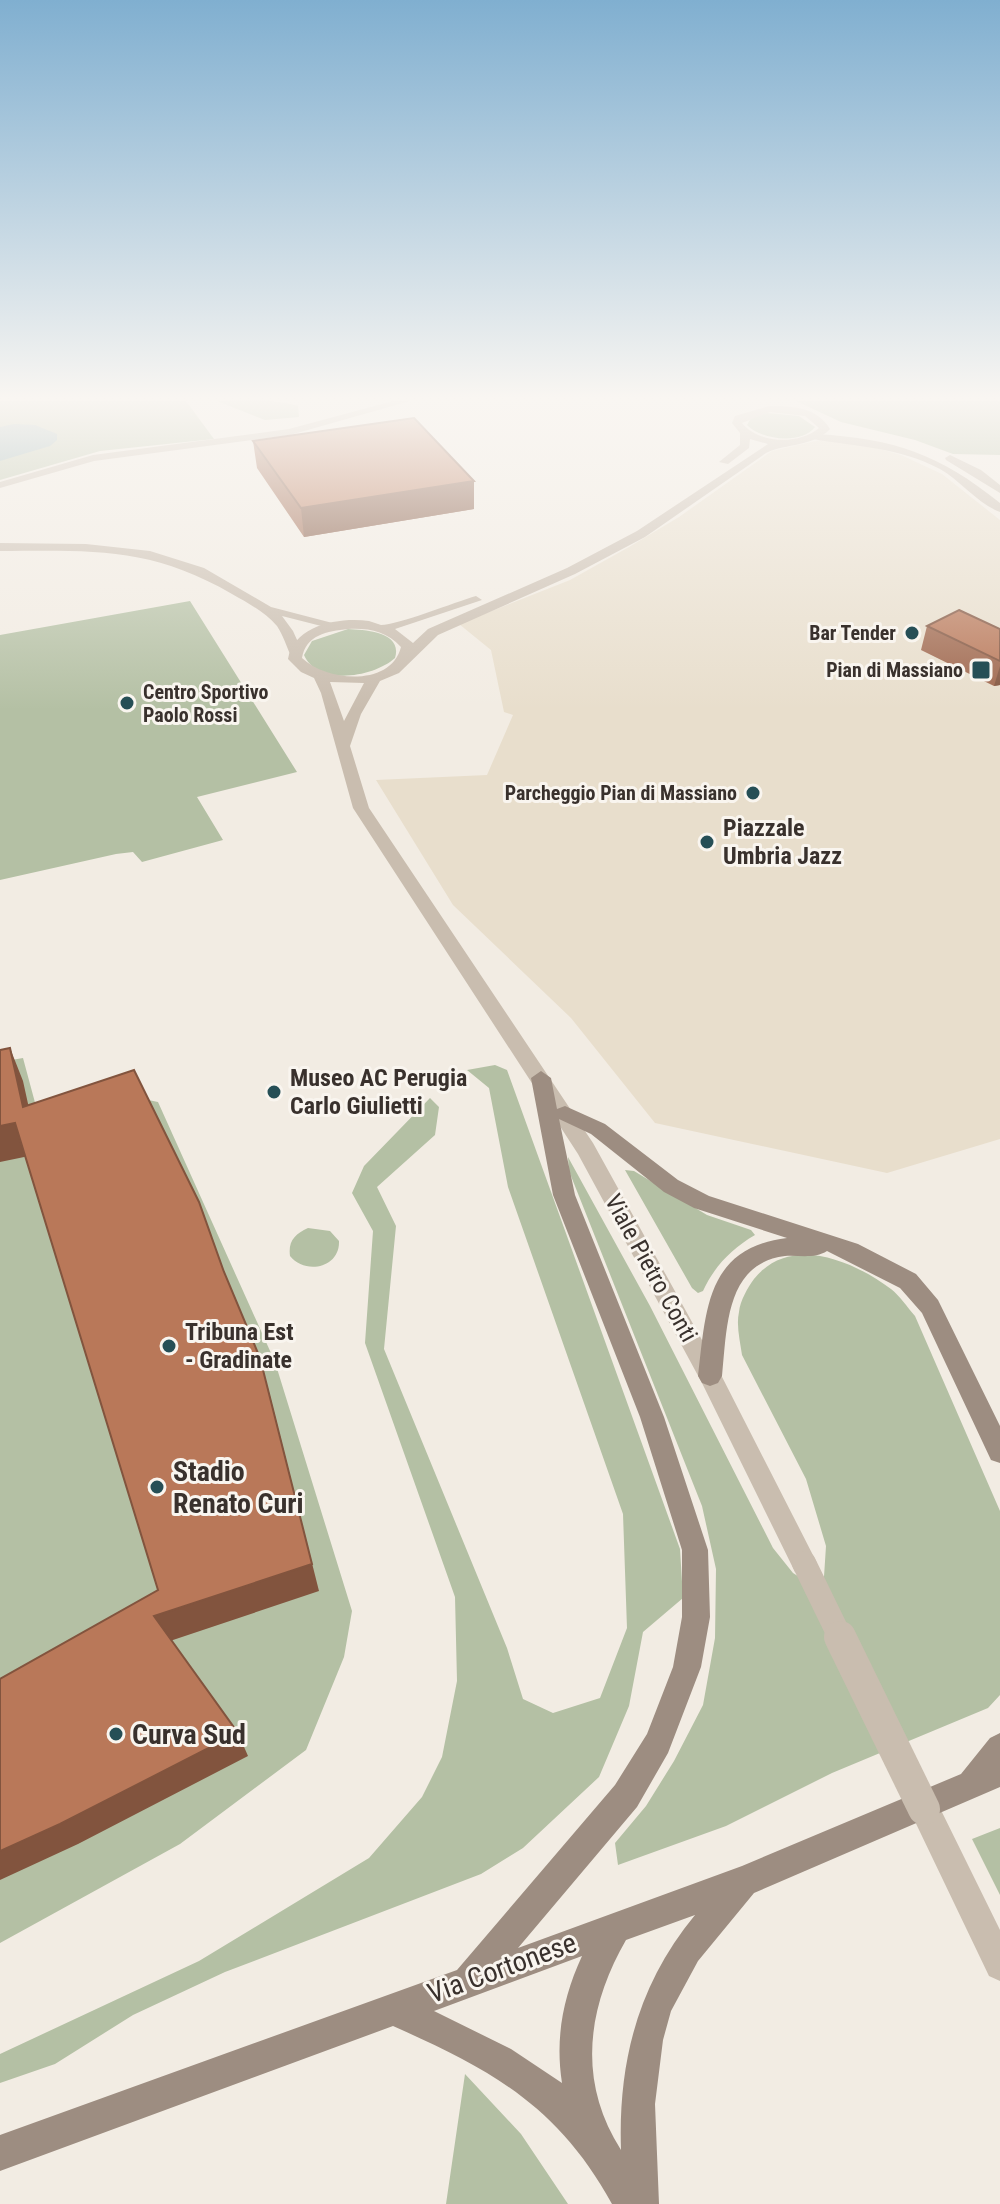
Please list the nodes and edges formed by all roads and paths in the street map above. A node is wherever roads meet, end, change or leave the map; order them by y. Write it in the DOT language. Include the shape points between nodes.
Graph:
graph roads {
  1 [pos="664,504"];
  2 [pos="685,504"];
  3 [pos="0,547"];
  4 [pos="261,606"];
  5 [pos="337,626"];
  6 [pos="384,628"];
  7 [pos="295,651"];
  8 [pos="408,654"];
  9 [pos="375,677"];
  10 [pos="321,678"];
  11 [pos="342,749"];
  12 [pos="541,1078"];
  13 [pos="565,1113"];
  14 [pos="850,1250"];
  15 [pos="710,1376"];
  16 [pos="1000,1452"];
  17 [pos="1000,1748"];
  18 [pos="1000,1772"];
  19 [pos="971,1783"];
  20 [pos="744,1881"];
  21 [pos="616,1927"];
  22 [pos="1000,1965"];
  23 [pos="468,1981"];
  24 [pos="392,2009"];
  25 [pos="589,2135"];
  26 [pos="0,2153"];
  27 [pos="632,2204"];
  28 [pos="641,2204"];
  1 -- 6 [label="street, Viale Pietro Conti" via="599,543 472,601"];
  2 -- 8 [label="street" via="571,571 433,632"];
  3 -- 4 [label="street, Viale Pietro Conti" via="101,549 171,559"];
  4 -- 5 [label="street, Viale Pietro Conti"];
  4 -- 7 [label="street, Viale Pietro Conti" via="289,629"];
  5 -- 6 [label="street, Viale Pietro Conti"];
  5 -- 7 [label="street, Viale Pietro Conti" via="309,636"];
  6 -- 8 [label="street" via="403,639"];
  7 -- 10 [label="street, Viale Pietro Conti" via="300,666"];
  8 -- 9 [label="street" via="392,671"];
  9 -- 10 [label="street"];
  9 -- 11 [label="street"];
  10 -- 11 [label="street, Viale Pietro Conti"];
  11 -- 12 [label="street, Viale Pietro Conti" via="361,808"];
  12 -- 13 [label="street, Viale Pietro Conti"];
  12 -- 23 [label="main road" via="564,1195 652,1417 695,1550 696,1617 687,1667 658,1743 626,1796"];
  13 -- 14 [label="main road" via="598,1129 671,1186 702,1202"];
  13 -- 15 [label="street, Viale Pietro Conti"];
  14 -- 15 [label="main road" via="792,1245 763,1251 740,1265 727,1278 718,1305"];
  14 -- 16 [label="main road" via="908,1281 930,1307"];
  15 -- 22 [label="street, Viale Pietro Conti, bridge"];
  17 -- 19 [label="main road"];
  18 -- 19 [label="main road, Via Cortonese"];
  19 -- 20 [label="main road, Via Cortonese"];
  20 -- 21 [label="main road, Via Cortonese"];
  20 -- 28 [label="main road" via="686,1951 646,2029 636,2131"];
  21 -- 23 [label="main road, Via Cortonese"];
  21 -- 25 [label="main road" via="582,1988 576,2024 576,2076"];
  23 -- 24 [label="main road, Via Cortonese"];
  24 -- 25 [label="main road" via="492,2056 539,2085"];
  24 -- 26 [label="main road, Via Cortonese"];
  25 -- 27 [label="main road"];
}
